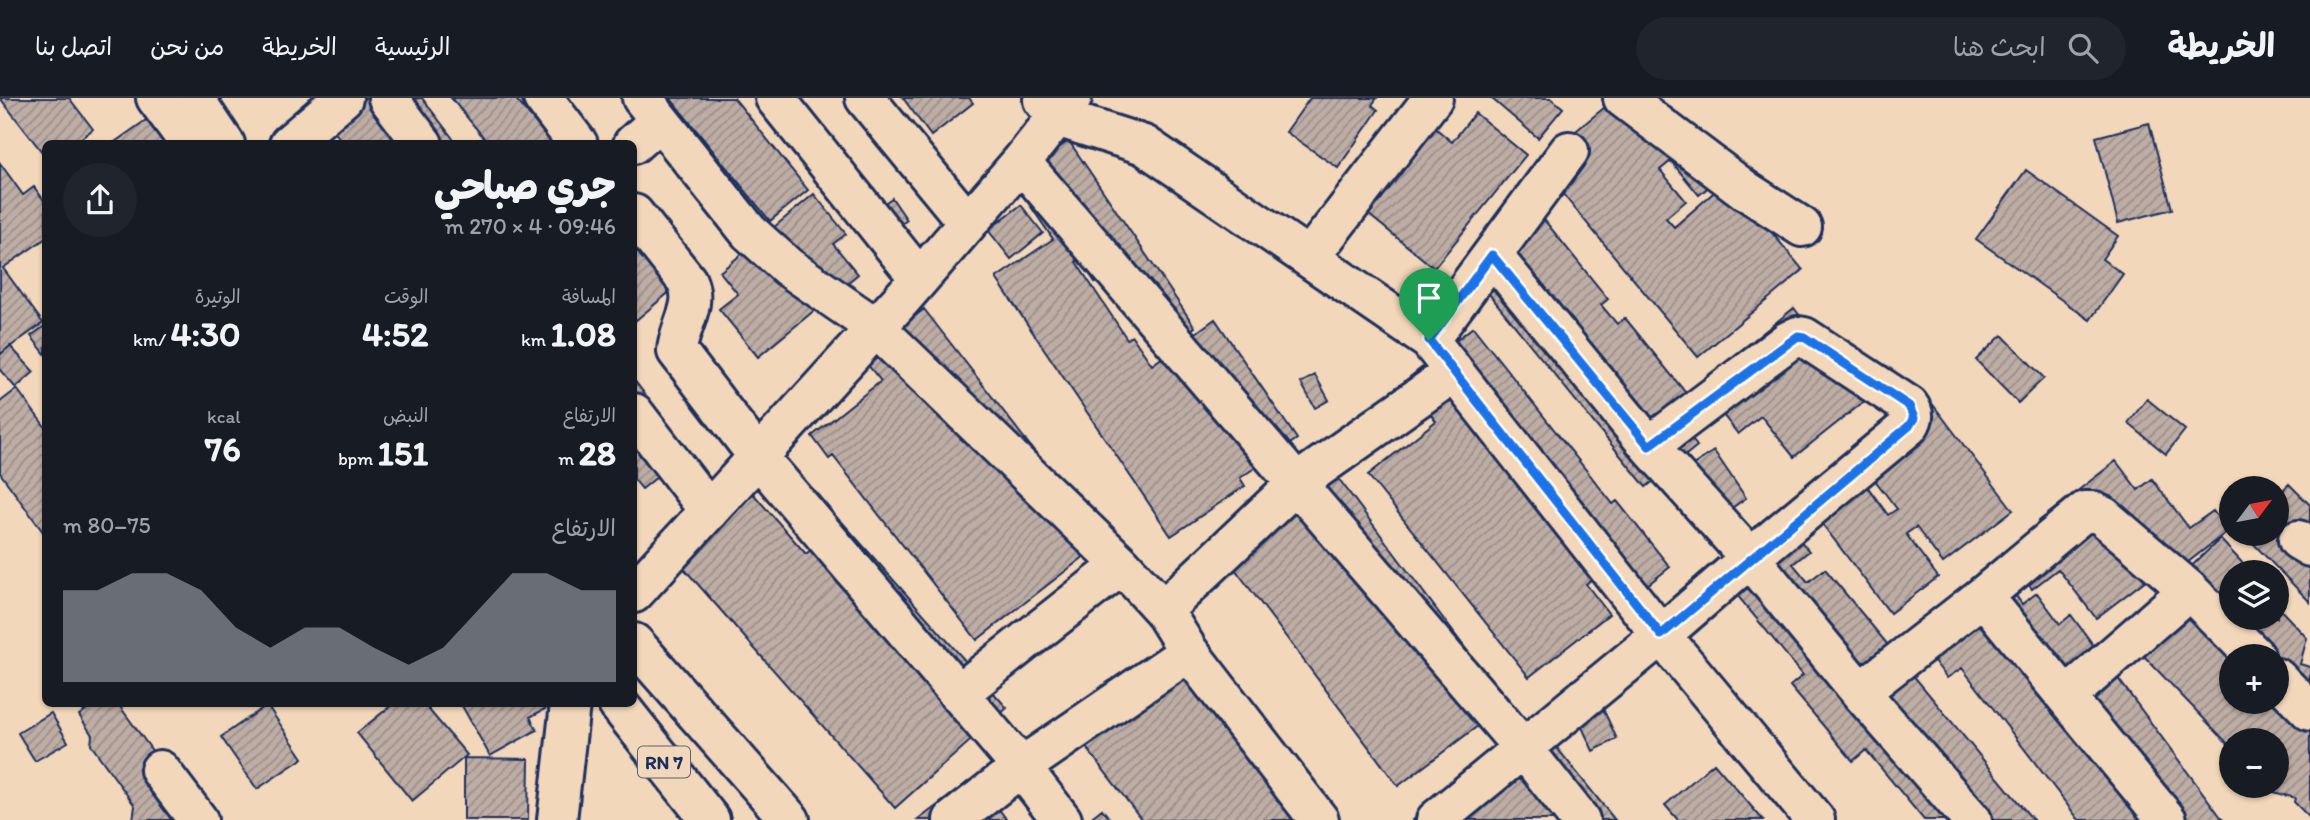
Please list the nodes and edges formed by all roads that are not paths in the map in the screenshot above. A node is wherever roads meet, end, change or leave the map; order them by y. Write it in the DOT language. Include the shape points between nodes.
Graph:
graph roads {
  1 [pos="156,98"];
  2 [pos="194,98"];
  3 [pos="343,98"];
  4 [pos="388,98"];
  5 [pos="543,98"];
  6 [pos="775,98"];
  7 [pos="865,98"];
  8 [pos="1433,98"];
  9 [pos="1623,98"];
  10 [pos="1057,104"];
  11 [pos="644,121"];
  12 [pos="187,140"];
  13 [pos="222,140"];
  14 [pos="294,140"];
  15 [pos="420,140"];
  16 [pos="575,140"];
  17 [pos="1569,151"];
  18 [pos="1021,162"];
  19 [pos="637,218"];
  20 [pos="967,222"];
  21 [pos="1802,227"];
  22 [pos="1492,255"];
  23 [pos="1309,258"];
  24 [pos="919,278"];
  25 [pos="875,327"];
  26 [pos="1429,340"];
  27 [pos="1453,373"];
  28 [pos="637,417"];
  29 [pos="1649,446"];
  30 [pos="759,458"];
  31 [pos="1297,483"];
  32 [pos="709,511"];
  33 [pos="1750,558"];
  34 [pos="1122,565"];
  35 [pos="637,590"];
  36 [pos="2189,590"];
  37 [pos="1983,596"];
  38 [pos="1163,610"];
  39 [pos="1661,635"];
  40 [pos="2243,644"];
  41 [pos="637,646"];
  42 [pos="1189,652"];
  43 [pos="2289,690"];
  44 [pos="1860,692"];
  45 [pos="958,694"];
  46 [pos="2066,697"];
  47 [pos="570,707"];
  48 [pos="620,707"];
  49 [pos="2310,710"];
  50 [pos="1523,748"];
  51 [pos="1021,768"];
  52 [pos="160,771"];
  53 [pos="198,820"];
  54 [pos="557,820"];
  55 [pos="710,820"];
  56 [pos="790,820"];
  57 [pos="953,820"];
  58 [pos="1062,820"];
  59 [pos="1319,820"];
  60 [pos="1436,820"];
  61 [pos="1580,820"];
  62 [pos="1815,820"];
  63 [pos="1972,820"];
  64 [pos="2167,820"];
  1 -- 12 [label="street"];
  2 -- 13 [label="street"];
  3 -- 14 [label="street"];
  4 -- 15 [label="street"];
  5 -- 16 [label="street"];
  6 -- 24 [label="street"];
  7 -- 20 [label="street"];
  8 -- 23 [label="street"];
  9 -- 21 [label="street"];
  10 -- 18 [label="street"];
  10 -- 23 [label="street" via="1144,145"];
  11 -- 25 [label="street" via="788,267"];
  17 -- 22 [label="street"];
  18 -- 20 [label="street"];
  18 -- 31 [label="street"];
  19 -- 30 [label="street" via="691,291 692,303 677,351"];
  20 -- 24 [label="street"];
  22 -- 26 [label="street"];
  22 -- 29 [label="street"];
  23 -- 26 [label="street"];
  24 -- 25 [label="street"];
  25 -- 30 [label="street"];
  25 -- 34 [label="street"];
  26 -- 27 [label="street"];
  27 -- 31 [label="street"];
  27 -- 39 [label="street"];
  28 -- 32 [label="street"];
  29 -- 33 [label="street"];
  29 -- 33 [label="street" via="1798,336 1909,406 1914,418 1909,426"];
  30 -- 32 [label="street"];
  30 -- 45 [label="street"];
  31 -- 38 [label="street"];
  31 -- 50 [label="street"];
  32 -- 35 [label="street"];
  33 -- 39 [label="street"];
  33 -- 44 [label="street"];
  34 -- 38 [label="street"];
  34 -- 45 [label="street"];
  36 -- 37 [label="street" via="2103,516 2085,511"];
  36 -- 40 [label="street"];
  36 -- 46 [label="street"];
  37 -- 44 [label="street"];
  37 -- 46 [label="street"];
  38 -- 42 [label="street"];
  39 -- 50 [label="street"];
  39 -- 62 [label="street"];
  41 -- 56 [label="street"];
  42 -- 51 [label="street"];
  42 -- 59 [label="street"];
  43 -- 49 [label="street"];
  44 -- 63 [label="street"];
  45 -- 51 [label="street"];
  46 -- 64 [label="street"];
  47 -- 54 [label="street"];
  48 -- 55 [label="street, RN 7"];
  50 -- 60 [label="street"];
  50 -- 61 [label="street"];
  51 -- 57 [label="street"];
  51 -- 58 [label="street"];
  52 -- 53 [label="street"];
}
